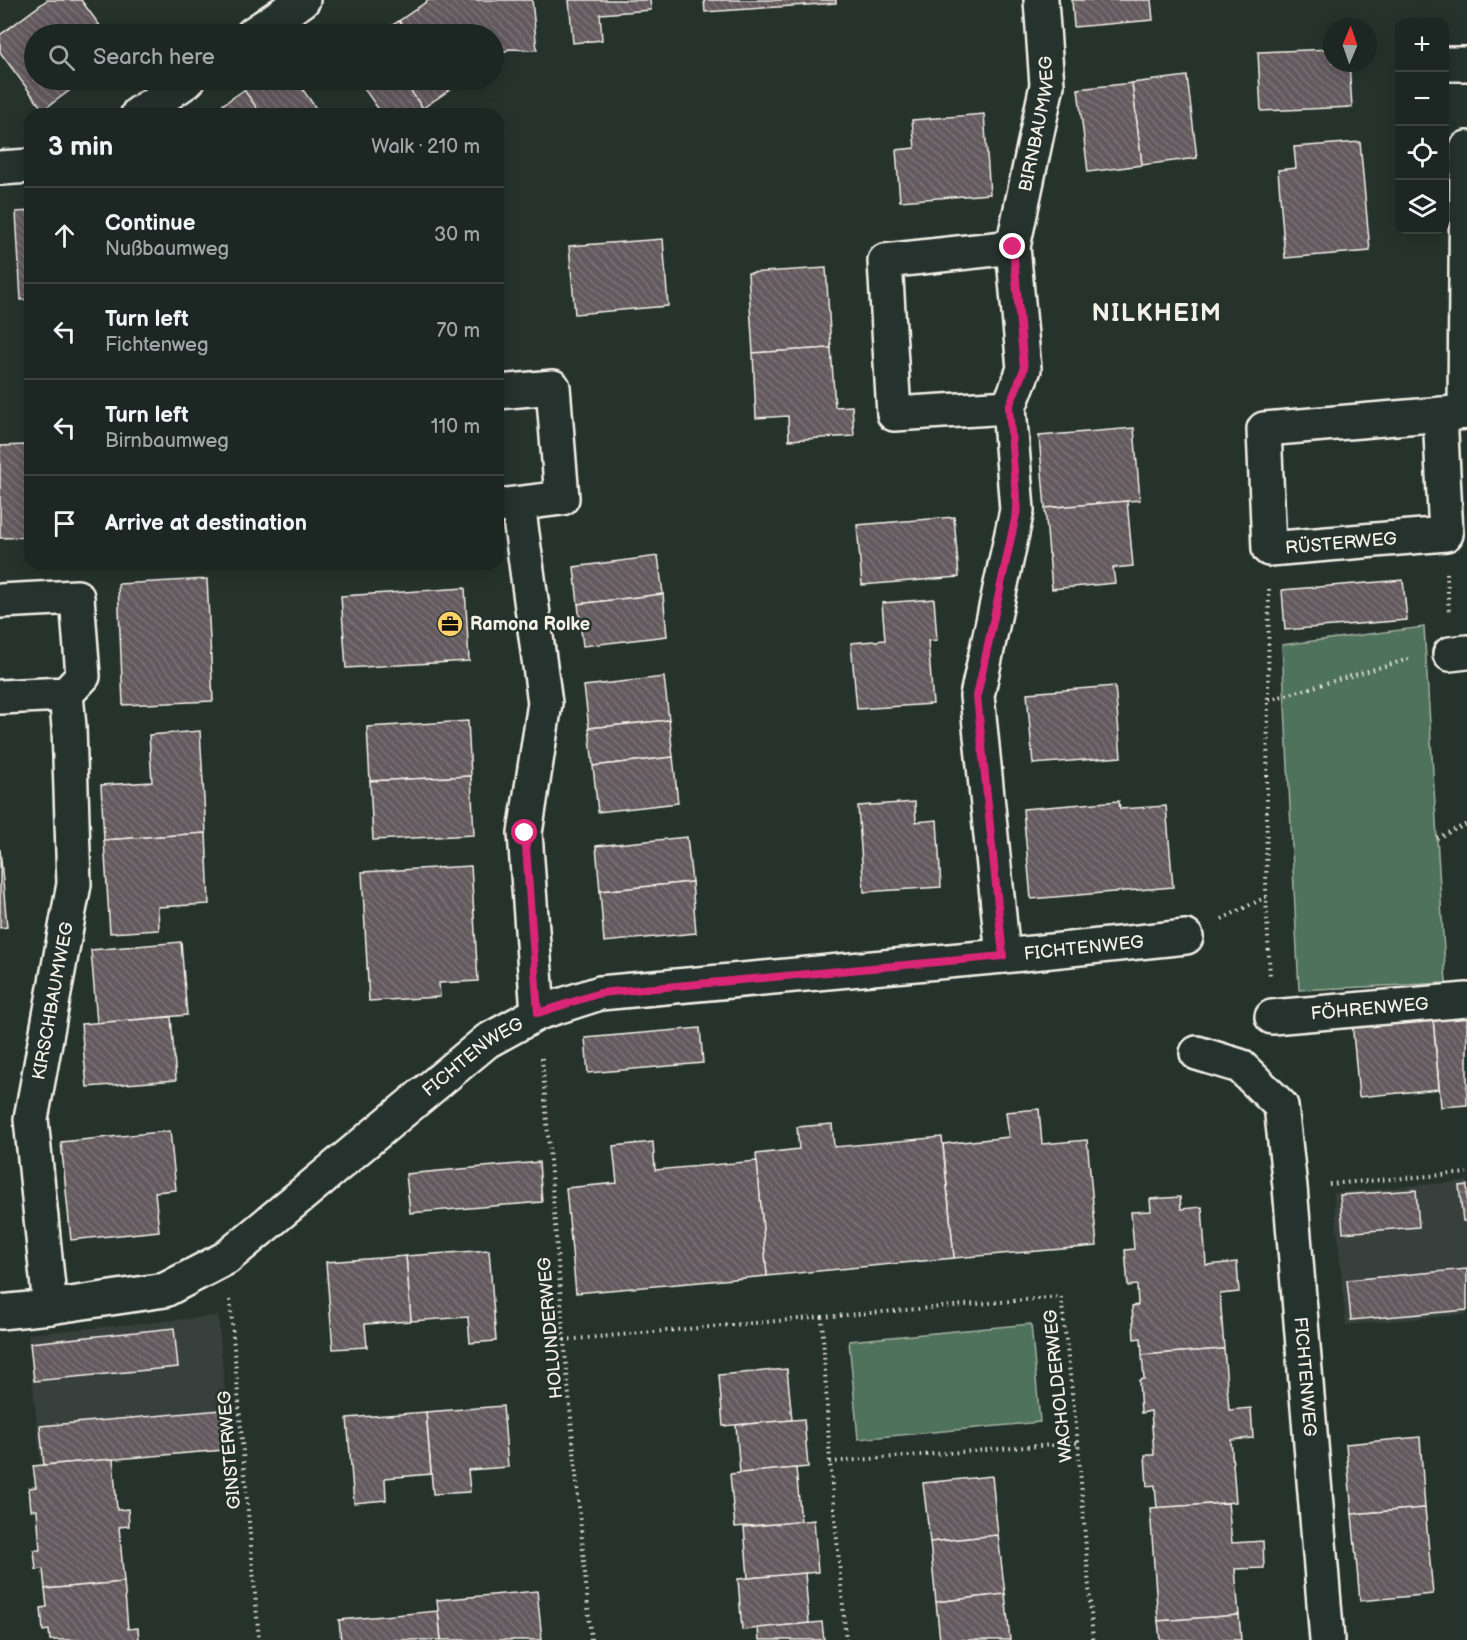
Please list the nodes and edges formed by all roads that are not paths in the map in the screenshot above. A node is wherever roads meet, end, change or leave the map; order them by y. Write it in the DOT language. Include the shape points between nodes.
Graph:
graph roads {
  1 [pos="303,0"];
  2 [pos="1041,0"];
  3 [pos="268,24"];
  4 [pos="1449,64"];
  5 [pos="1467,64"];
  6 [pos="173,90"];
  7 [pos="147,108"];
  8 [pos="1449,149"];
  9 [pos="24,166"];
  10 [pos="0,168"];
  11 [pos="1013,247"];
  12 [pos="504,391"];
  13 [pos="1009,407"];
  14 [pos="1457,413"];
  15 [pos="508,505"];
  16 [pos="0,601"];
  17 [pos="66,694"];
  18 [pos="0,698"];
  19 [pos="1186,937"];
  20 [pos="1003,956"];
  21 [pos="1467,1000"];
  22 [pos="538,1013"];
  23 [pos="1272,1017"];
  24 [pos="1197,1053"];
  25 [pos="51,1307"];
  26 [pos="0,1312"];
  27 [pos="1327,1640"];
  1 -- 3 [label="street"];
  2 -- 11 [label="street, BIRNBAUMWEG" via="1047,84"];
  4 -- 5 [label="street"];
  6 -- 7 [label="street"];
  8 -- 14 [label="street" via="1467,148"];
  9 -- 10 [label="street"];
  11 -- 13 [label="street, BIRNBAUMWEG" via="1024,369"];
  11 -- 13 [label="street" via="885,261 894,414"];
  12 -- 15 [label="street" via="553,387 562,498"];
  13 -- 20 [label="street, BIRNBAUMWEG" via="1017,510 977,696"];
  14 -- 14 [label="street, RÜSTERWEG" via="1264,429 1269,549 1446,534"];
  15 -- 22 [label="street" via="545,703 525,833"];
  16 -- 17 [label="street" via="77,597 83,676"];
  17 -- 18 [label="street"];
  17 -- 25 [label="street, KIRSCHBAUMWEG" via="74,884 31,1119"];
  19 -- 20 [label="street, FICHTENWEG"];
  20 -- 22 [label="street, FICHTENWEG" via="600,993"];
  21 -- 23 [label="street, FÖHRENWEG"];
  22 -- 25 [label="street, FICHTENWEG" via="487,1041 226,1258 165,1290"];
  24 -- 27 [label="street, FICHTENWEG" via="1240,1066 1281,1106"];
  25 -- 26 [label="street, FICHTENWEG"];
}
